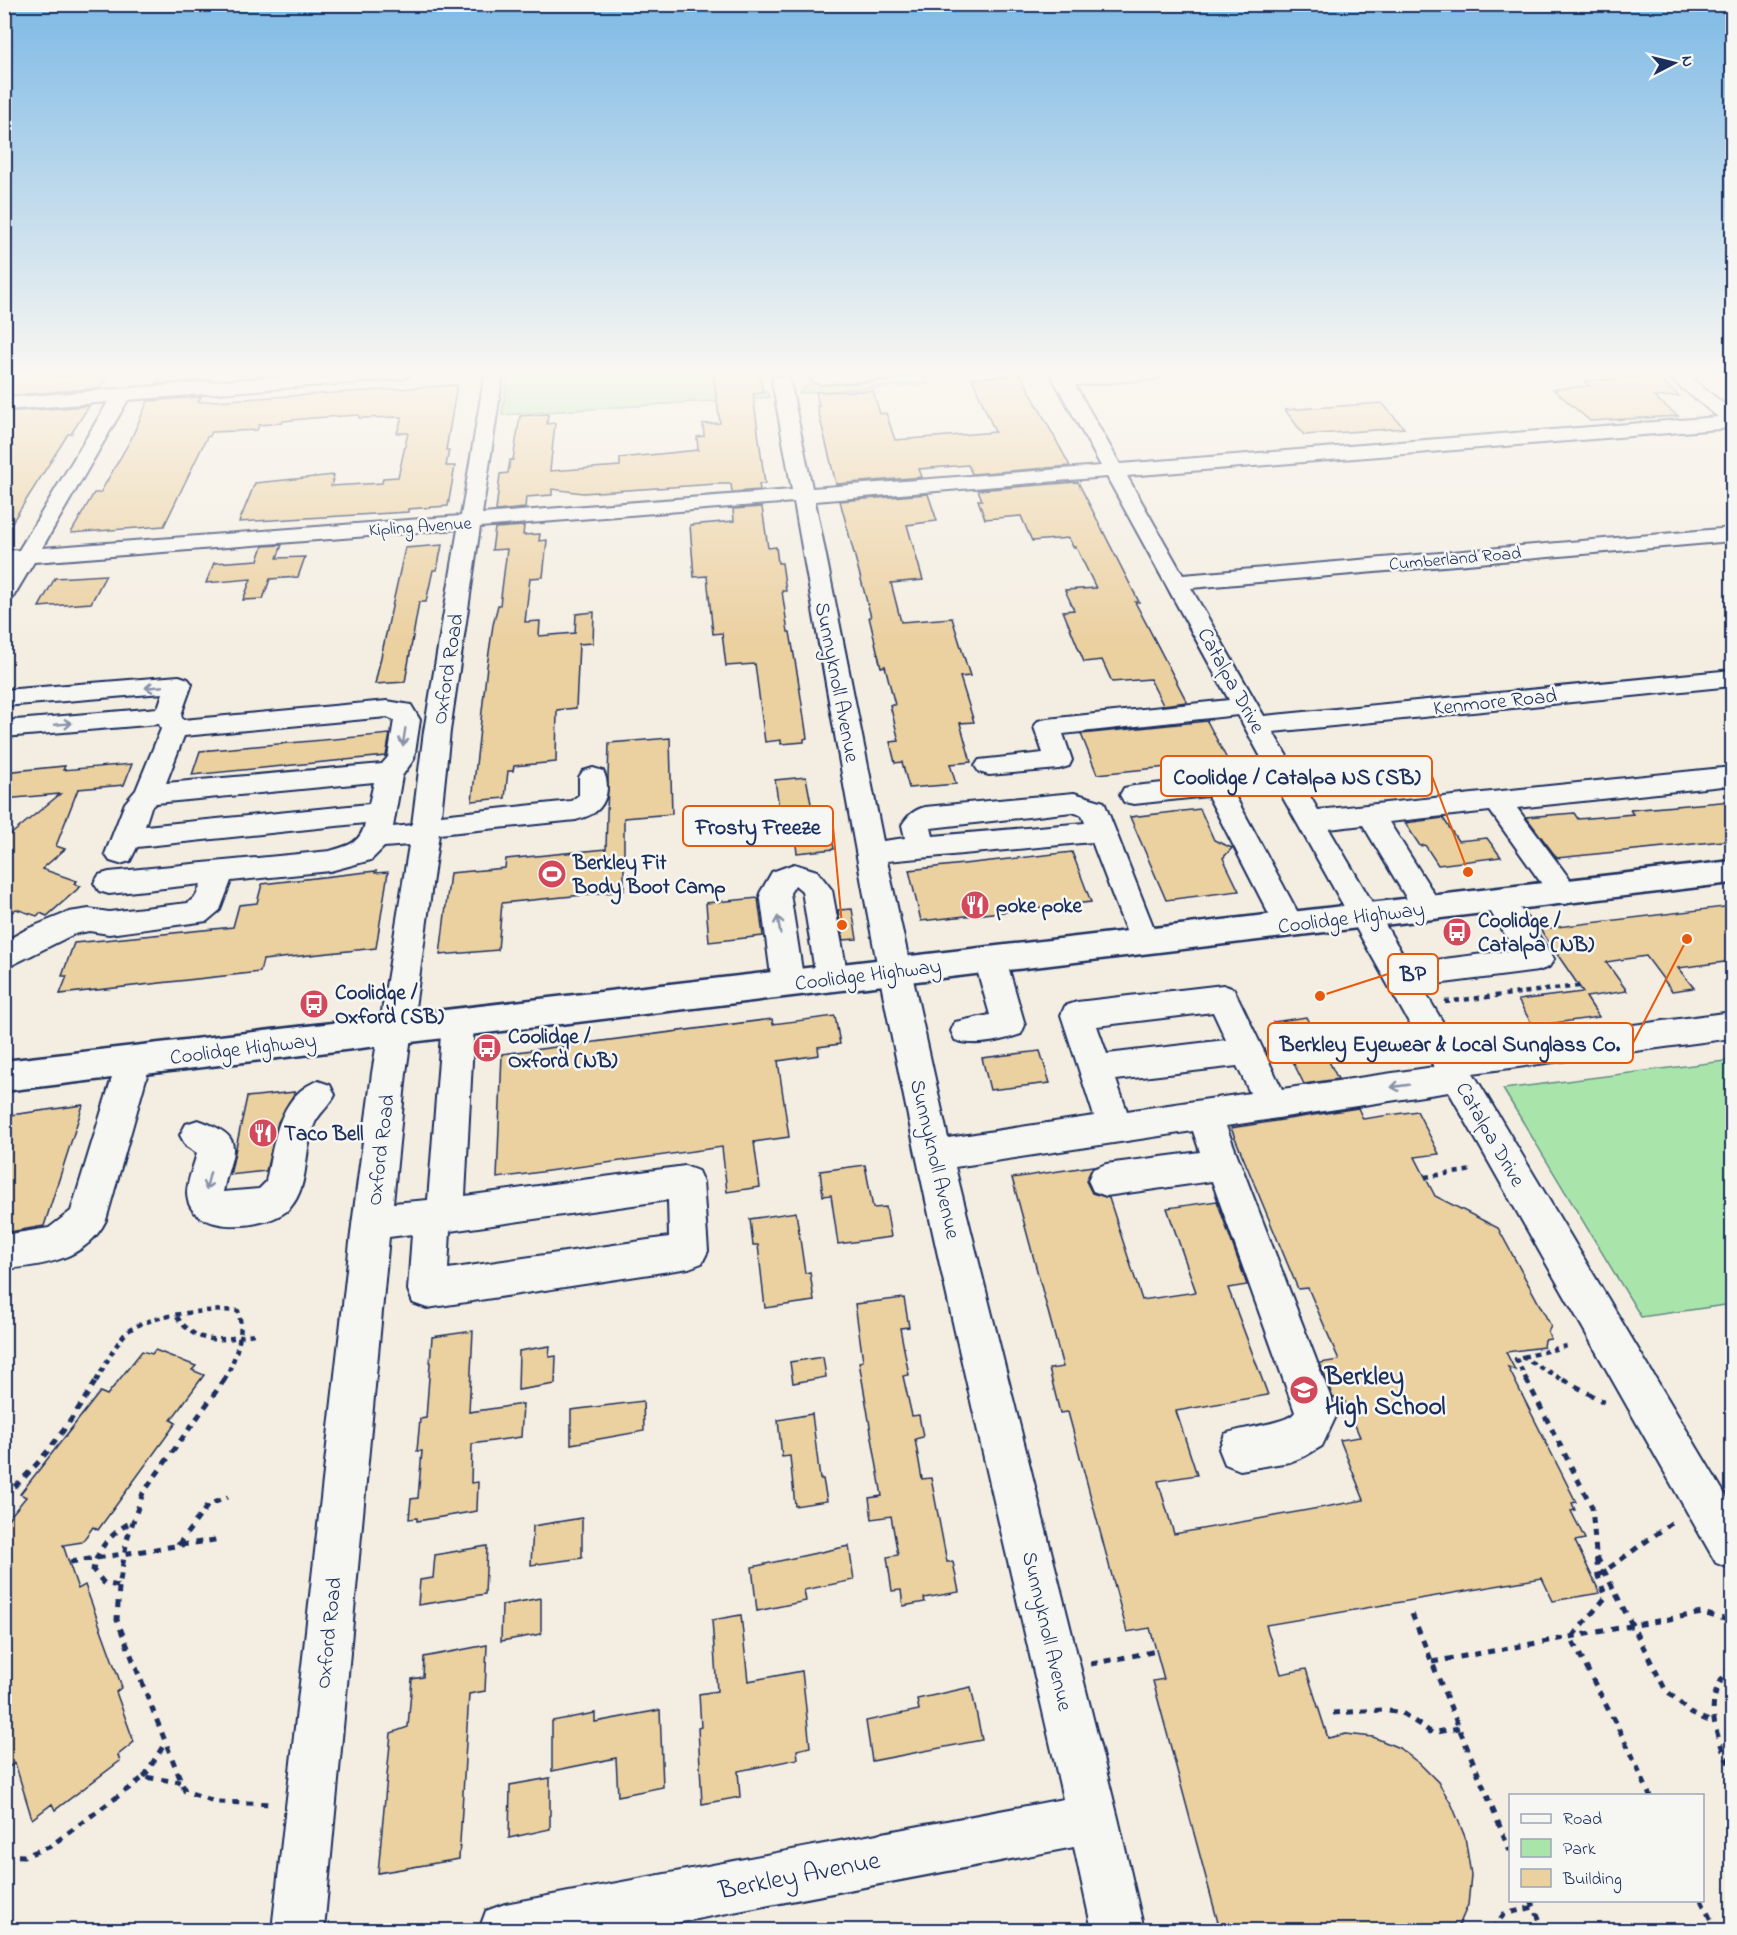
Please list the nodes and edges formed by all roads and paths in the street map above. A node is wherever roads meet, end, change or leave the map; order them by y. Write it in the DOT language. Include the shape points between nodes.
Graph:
graph roads {
  1 [pos="77,463"];
  2 [pos="480,463"];
  3 [pos="797,463"];
  4 [pos="1110,463"];
  5 [pos="1209,463"];
  6 [pos="1114,471"];
  7 [pos="804,496"];
  8 [pos="471,522"];
  9 [pos="1732,534"];
  10 [pos="16,558"];
  11 [pos="1177,582"];
  12 [pos="4,594"];
  13 [pos="1732,678"];
  14 [pos="4,698"];
  15 [pos="1252,715"];
  16 [pos="171,722"];
  17 [pos="4,729"];
  18 [pos="989,766"];
  19 [pos="389,774"];
  20 [pos="1732,776"];
  21 [pos="593,777"];
  22 [pos="1286,779"];
  23 [pos="1217,787"];
  24 [pos="148,794"];
  25 [pos="1134,795"];
  26 [pos="1497,801"];
  27 [pos="1370,814"];
  28 [pos="1310,821"];
  29 [pos="378,825"];
  30 [pos="425,830"];
  31 [pos="126,838"];
  32 [pos="870,852"];
  33 [pos="220,872"];
  34 [pos="1732,872"];
  35 [pos="109,883"];
  36 [pos="1564,893"];
  37 [pos="1498,900"];
  38 [pos="1428,908"];
  39 [pos="1363,915"];
  40 [pos="89,920"];
  41 [pos="1289,924"];
  42 [pos="1144,941"];
  43 [pos="4,957"];
  44 [pos="990,959"];
  45 [pos="894,971"];
  46 [pos="1428,973"];
  47 [pos="832,978"];
  48 [pos="788,983"];
  49 [pos="1579,986"];
  50 [pos="1445,1002"];
  51 [pos="458,1022"];
  52 [pos="1732,1025"];
  53 [pos="395,1029"];
  54 [pos="967,1031"];
  55 [pos="1247,1050"];
  56 [pos="134,1061"];
  57 [pos="1096,1069"];
  58 [pos="1454,1070"];
  59 [pos="4,1076"];
  60 [pos="318,1095"];
  61 [pos="1272,1105"];
  62 [pos="1204,1116"];
  63 [pos="1116,1129"];
  64 [pos="198,1135"];
  65 [pos="934,1155"];
  66 [pos="1224,1164"];
  67 [pos="1473,1170"];
  68 [pos="1425,1177"];
  69 [pos="1106,1180"];
  70 [pos="439,1216"];
  71 [pos="371,1225"];
  72 [pos="4,1252"];
  73 [pos="177,1317"];
  74 [pos="254,1334"];
  75 [pos="238,1336"];
  76 [pos="1571,1345"];
  77 [pos="1522,1357"];
  78 [pos="1604,1402"];
  79 [pos="1240,1449"];
  80 [pos="4,1496"];
  81 [pos="228,1497"];
  82 [pos="1680,1517"];
  83 [pos="132,1521"];
  84 [pos="220,1539"];
  85 [pos="178,1545"];
  86 [pos="1732,1547"];
  87 [pos="124,1552"];
  88 [pos="1596,1554"];
  89 [pos="95,1557"];
  90 [pos="70,1562"];
  91 [pos="1605,1571"];
  92 [pos="1598,1576"];
  93 [pos="118,1586"];
  94 [pos="1412,1614"];
  95 [pos="1732,1621"];
  96 [pos="1633,1627"];
  97 [pos="1571,1638"];
  98 [pos="1157,1652"];
  99 [pos="1432,1662"];
  100 [pos="1732,1666"];
  101 [pos="1057,1669"];
  102 [pos="1333,1713"];
  103 [pos="1714,1723"];
  104 [pos="1460,1728"];
  105 [pos="165,1742"];
  106 [pos="1732,1772"];
  107 [pos="144,1777"];
  108 [pos="181,1782"];
  109 [pos="1649,1794"];
  110 [pos="272,1804"];
  111 [pos="1093,1818"];
  112 [pos="1509,1849"];
  113 [pos="4,1854"];
  114 [pos="1702,1902"];
  115 [pos="1532,1904"];
  116 [pos="298,1930"];
  117 [pos="505,1930"];
  118 [pos="1118,1930"];
  119 [pos="1492,1930"];
  120 [pos="1544,1930"];
  121 [pos="1716,1930"];
  1 -- 10 [label="street"];
  2 -- 8 [label="street, Oxford Road"];
  3 -- 7 [label="street, Sunnyknoll Avenue"];
  4 -- 6 [label="street, Catalpa Drive"];
  5 -- 6 [label="street, Kipling Avenue"];
  6 -- 7 [label="street, Kipling Avenue"];
  6 -- 11 [label="street, Catalpa Drive"];
  7 -- 8 [label="street, Kipling Avenue"];
  7 -- 32 [label="street, Sunnyknoll Avenue"];
  8 -- 10 [label="street, Kipling Avenue"];
  8 -- 30 [label="street, Oxford Road"];
  9 -- 11 [label="street, Cumberland Road"];
  10 -- 12 [label="street"];
  11 -- 15 [label="street, Catalpa Drive"];
  13 -- 15 [label="street, Kenmore Road"];
  16 -- 14 [label="street, one-way" via="179,684"];
  15 -- 18 [label="street, Kenmore Road" via="1047,727 1059,760"];
  15 -- 22 [label="street, Catalpa Drive"];
  17 -- 16 [label="street, one-way"];
  16 -- 19 [label="street, one-way" via="402,711 407,720 401,759"];
  16 -- 24 [label="street"];
  19 -- 24 [label="street"];
  19 -- 29 [label="street"];
  20 -- 26 [label="street"];
  21 -- 30 [label="street" via="593,795 588,805 576,810"];
  22 -- 23 [label="street"];
  22 -- 28 [label="street, Catalpa Drive"];
  23 -- 25 [label="street"];
  23 -- 41 [label="street"];
  24 -- 31 [label="street" via="139,803"];
  26 -- 27 [label="street"];
  26 -- 36 [label="street"];
  27 -- 28 [label="street"];
  27 -- 38 [label="street"];
  28 -- 39 [label="street, Catalpa Drive"];
  29 -- 30 [label="street"];
  29 -- 31 [label="street"];
  29 -- 33 [label="street" via="361,853 330,861"];
  30 -- 53 [label="street, Oxford Road"];
  31 -- 35 [label="street"];
  32 -- 42 [label="street" via="921,847 916,825 925,817 1074,802 1094,809"];
  32 -- 45 [label="street, Sunnyknoll Avenue"];
  33 -- 35 [label="street"];
  33 -- 40 [label="street" via="209,903 196,913 109,923"];
  34 -- 36 [label="main road, Coolidge Highway"];
  35 -- 40 [label="street"];
  36 -- 37 [label="main road, Coolidge Highway"];
  37 -- 38 [label="main road, Coolidge Highway"];
  37 -- 46 [label="street" via="1538,959"];
  38 -- 39 [label="main road, Coolidge Highway"];
  39 -- 41 [label="main road, Coolidge Highway"];
  39 -- 58 [label="street, Catalpa Drive"];
  40 -- 43 [label="street" via="69,923"];
  41 -- 42 [label="main road, Coolidge Highway"];
  42 -- 44 [label="main road, Coolidge Highway"];
  44 -- 45 [label="main road, Coolidge Highway"];
  44 -- 54 [label="street" via="1009,1025"];
  45 -- 47 [label="main road, Coolidge Highway"];
  45 -- 65 [label="street, Sunnyknoll Avenue"];
  47 -- 48 [label="main road, Coolidge Highway"];
  48 -- 47 [label="street, one-way" via="775,893 777,883 794,875 812,881 817,890"];
  48 -- 51 [label="main road, Coolidge Highway"];
  49 -- 50 [label="path"];
  51 -- 53 [label="main road, Coolidge Highway"];
  51 -- 70 [label="street"];
  52 -- 58 [label="street"];
  53 -- 56 [label="main road, Coolidge Highway"];
  53 -- 71 [label="street, Oxford Road"];
  55 -- 57 [label="street"];
  55 -- 57 [label="street" via="1223,998 1077,1015"];
  55 -- 61 [label="street"];
  56 -- 59 [label="main road, Coolidge Highway"];
  56 -- 72 [label="street" via="87,1220 61,1243"];
  57 -- 63 [label="street"];
  58 -- 61 [label="street, one-way"];
  58 -- 86 [label="street, Catalpa Drive"];
  64 -- 60 [label="street, one-way" via="217,1146 206,1192 214,1208 263,1204 284,1189 298,1118"];
  61 -- 62 [label="street"];
  62 -- 63 [label="street"];
  62 -- 66 [label="street"];
  63 -- 65 [label="street"];
  65 -- 101 [label="street, Sunnyknoll Avenue"];
  66 -- 69 [label="street"];
  66 -- 79 [label="street" via="1316,1414 1307,1431 1290,1441"];
  67 -- 68 [label="path"];
  70 -- 70 [label="street" via="685,1182 689,1251 427,1290"];
  70 -- 71 [label="street" via="400,1218"];
  71 -- 116 [label="street, Oxford Road"];
  73 -- 75 [label="path" via="184,1329 203,1340"];
  73 -- 75 [label="path" via="238,1311"];
  73 -- 80 [label="path" via="139,1323 126,1333 63,1431 22,1483"];
  74 -- 75 [label="path"];
  75 -- 83 [label="path" via="234,1362 225,1380 143,1492"];
  76 -- 77 [label="path"];
  77 -- 78 [label="path"];
  77 -- 88 [label="path" via="1516,1359 1592,1507"];
  81 -- 85 [label="path" via="208,1505"];
  82 -- 91 [label="path"];
  83 -- 87 [label="path"];
  83 -- 89 [label="path" via="117,1529"];
  84 -- 85 [label="path"];
  85 -- 87 [label="path"];
  87 -- 89 [label="path"];
  87 -- 93 [label="path"];
  88 -- 91 [label="path"];
  88 -- 92 [label="path"];
  89 -- 90 [label="path"];
  89 -- 93 [label="path" via="93,1570 104,1583"];
  91 -- 92 [label="path"];
  91 -- 96 [label="path"];
  92 -- 97 [label="path" via="1606,1597"];
  93 -- 105 [label="path" via="117,1620"];
  94 -- 99 [label="path"];
  95 -- 96 [label="path" via="1702,1613"];
  96 -- 97 [label="path"];
  96 -- 103 [label="path" via="1672,1698 1700,1720"];
  97 -- 99 [label="path"];
  97 -- 109 [label="path"];
  98 -- 101 [label="path"];
  99 -- 104 [label="path"];
  100 -- 103 [label="path" via="1715,1690 1711,1707"];
  101 -- 111 [label="street, Sunnyknoll Avenue"];
  102 -- 104 [label="path" via="1382,1710 1402,1713 1432,1733"];
  103 -- 106 [label="path"];
  104 -- 112 [label="path"];
  105 -- 107 [label="path"];
  105 -- 108 [label="path"];
  107 -- 108 [label="path"];
  107 -- 113 [label="path" via="49,1847 24,1856"];
  108 -- 110 [label="path" via="185,1791 200,1800"];
  111 -- 117 [label="street, Berkley Avenue"];
  111 -- 118 [label="street, Sunnyknoll Avenue"];
  114 -- 121 [label="path"];
  115 -- 119 [label="path" via="1504,1914"];
  115 -- 120 [label="path"];
}
